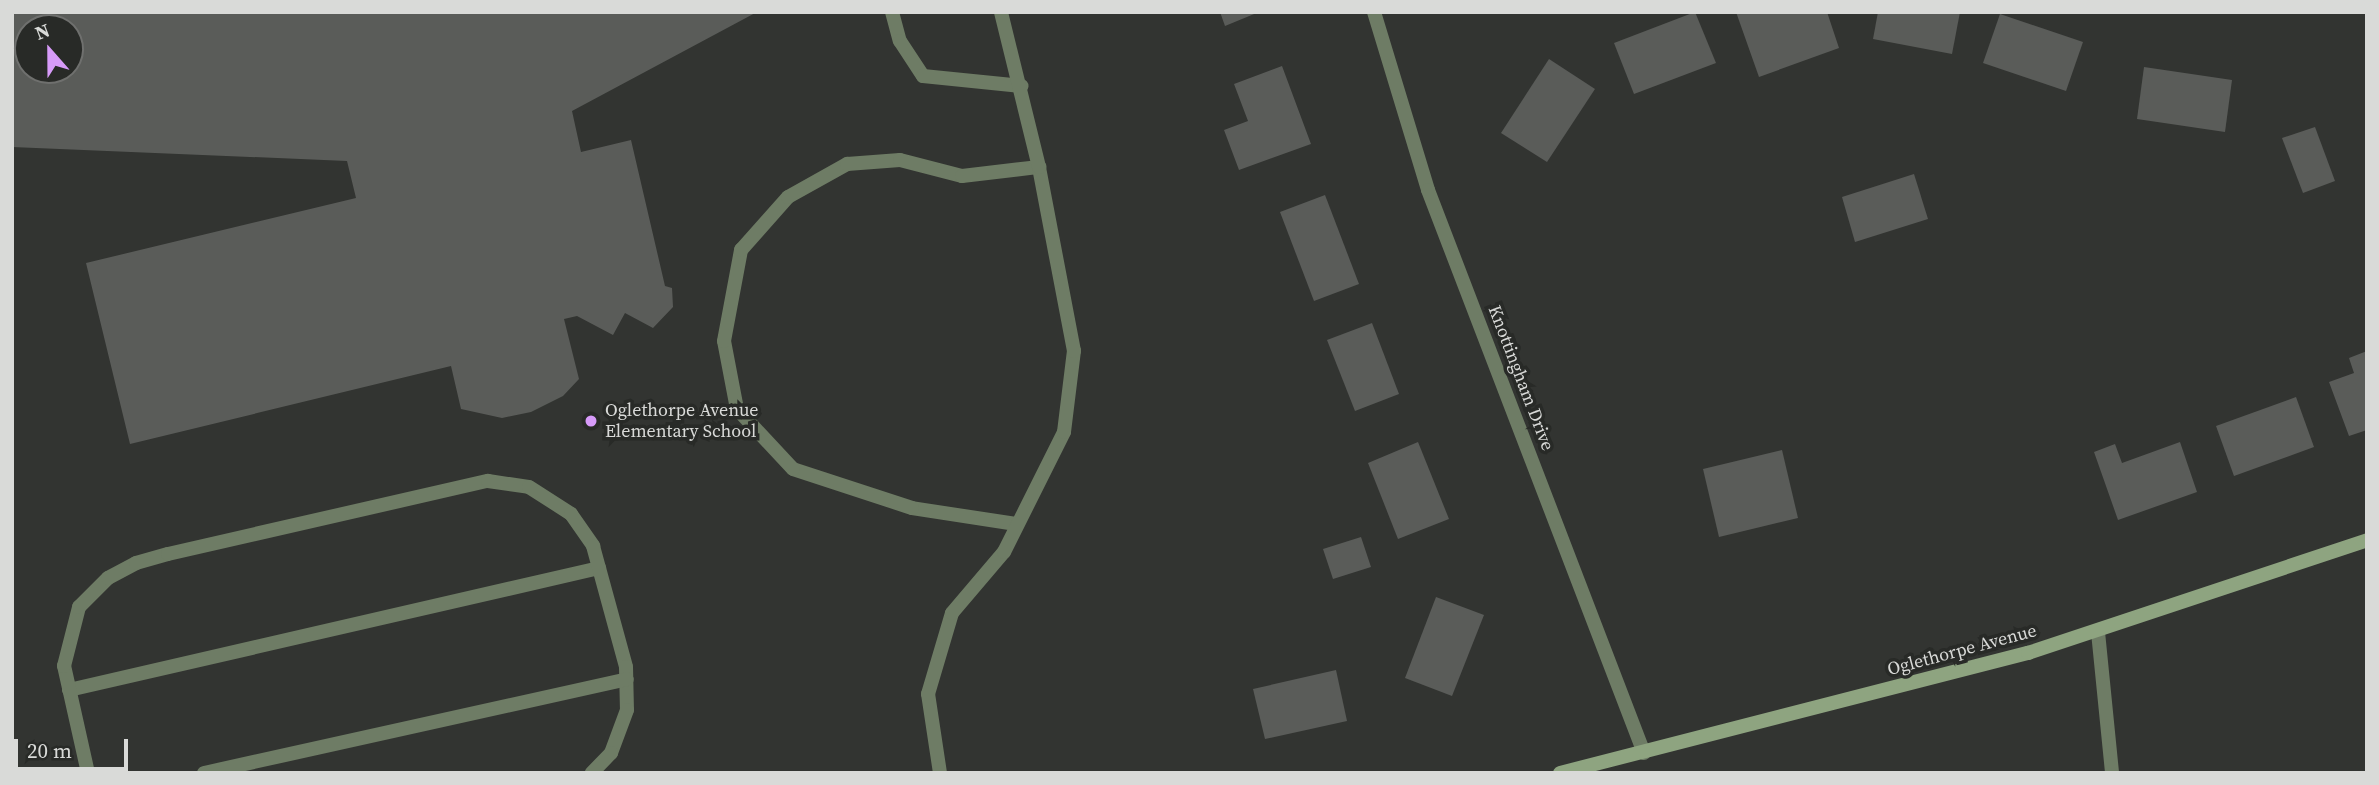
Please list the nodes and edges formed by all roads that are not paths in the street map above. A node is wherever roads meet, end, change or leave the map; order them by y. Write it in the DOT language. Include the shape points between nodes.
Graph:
graph roads {
  1 [pos="892,12"];
  2 [pos="1001,12"];
  3 [pos="1376,13"];
  4 [pos="1021,86"];
  5 [pos="1040,167"];
  6 [pos="1016,524"];
  7 [pos="2367,540"];
  8 [pos="598,568"];
  9 [pos="2098,632"];
  10 [pos="626,679"];
  11 [pos="69,690"];
  12 [pos="1644,753"];
  13 [pos="88,773"];
  14 [pos="204,773"];
  15 [pos="592,773"];
  16 [pos="940,773"];
  17 [pos="1560,773"];
  18 [pos="2112,773"];
  1 -- 4 [label="street" via="900,41 923,76"];
  2 -- 4 [label="street"];
  3 -- 12 [label="street, Knottingham Drive" via="1428,190"];
  4 -- 5 [label="street"];
  5 -- 6 [label="street" via="1074,351 1064,432"];
  5 -- 6 [label="street" via="962,176 900,160 847,164 835,170 788,197 741,250 723,341 737,409 793,468 912,508"];
  6 -- 16 [label="street" via="1004,552 952,613 928,694"];
  7 -- 9 [label="main road, Oglethorpe Avenue"];
  8 -- 10 [label="street"];
  8 -- 11 [label="street"];
  8 -- 11 [label="street" via="593,546 571,514 529,487 488,481 168,554 136,562 108,578 79,607 64,666"];
  9 -- 12 [label="main road, Oglethorpe Avenue"];
  9 -- 18 [label="street"];
  10 -- 14 [label="street"];
  10 -- 15 [label="street" via="627,710 611,753"];
  11 -- 13 [label="street"];
  12 -- 17 [label="main road, Oglethorpe Avenue"];
}
